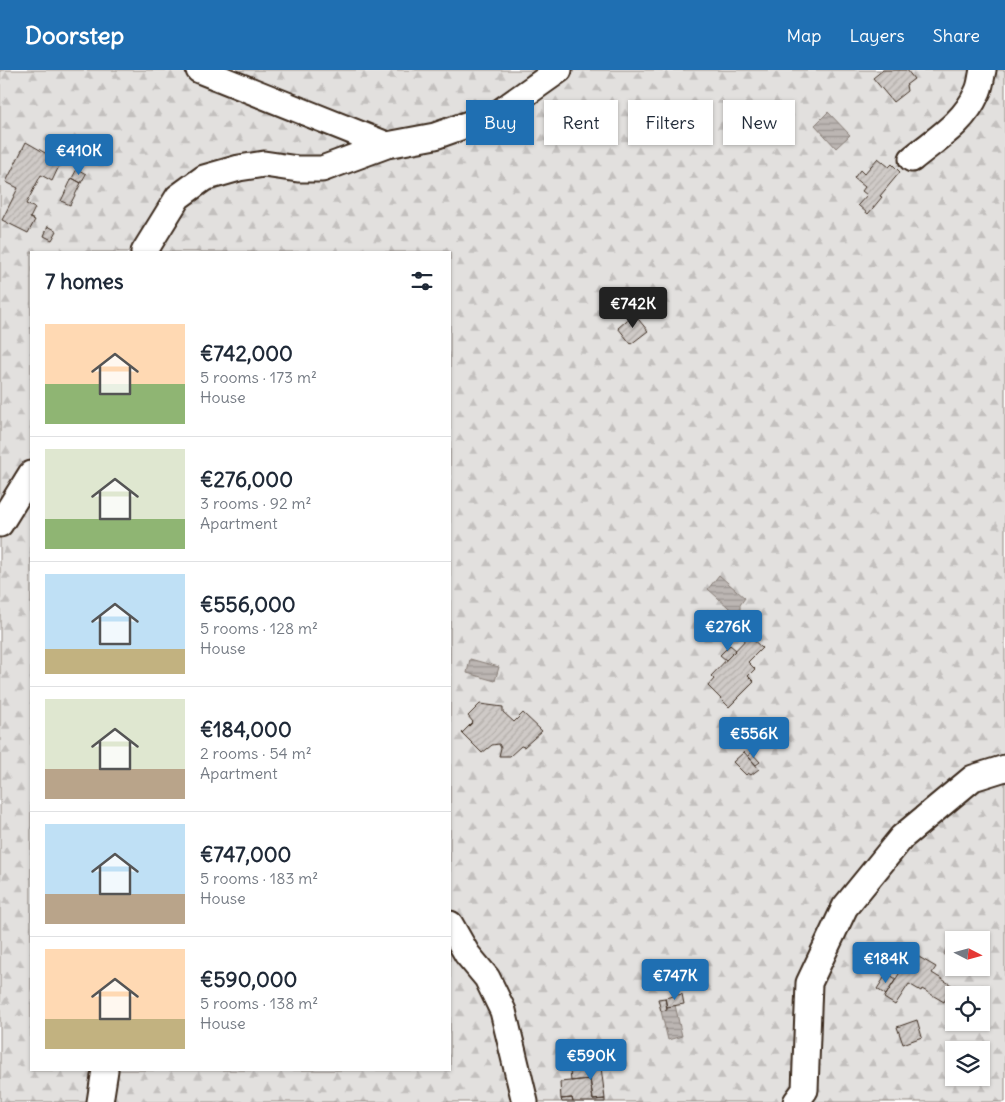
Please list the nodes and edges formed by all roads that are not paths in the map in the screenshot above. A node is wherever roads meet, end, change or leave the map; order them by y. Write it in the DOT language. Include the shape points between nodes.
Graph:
graph roads {
  1 [pos="199,70"];
  2 [pos="559,70"];
  3 [pos="983,70"];
  4 [pos="387,145"];
  5 [pos="912,159"];
  6 [pos="145,251"];
  7 [pos="30,476"];
  8 [pos="0,524"];
  9 [pos="1005,768"];
  10 [pos="451,926"];
  11 [pos="105,1071"];
  12 [pos="100,1102"];
  13 [pos="524,1102"];
  14 [pos="796,1102"];
  1 -- 4 [label="street"];
  2 -- 4 [label="street" via="498,114 435,136"];
  3 -- 5 [label="street" via="969,109 952,128"];
  4 -- 6 [label="street" via="322,169 264,164 204,178 178,197"];
  7 -- 8 [label="street"];
  9 -- 14 [label="street" via="973,778 902,837 845,907 809,982 805,1090"];
  10 -- 13 [label="street" via="487,978 503,1011"];
  11 -- 12 [label="street"];
}
